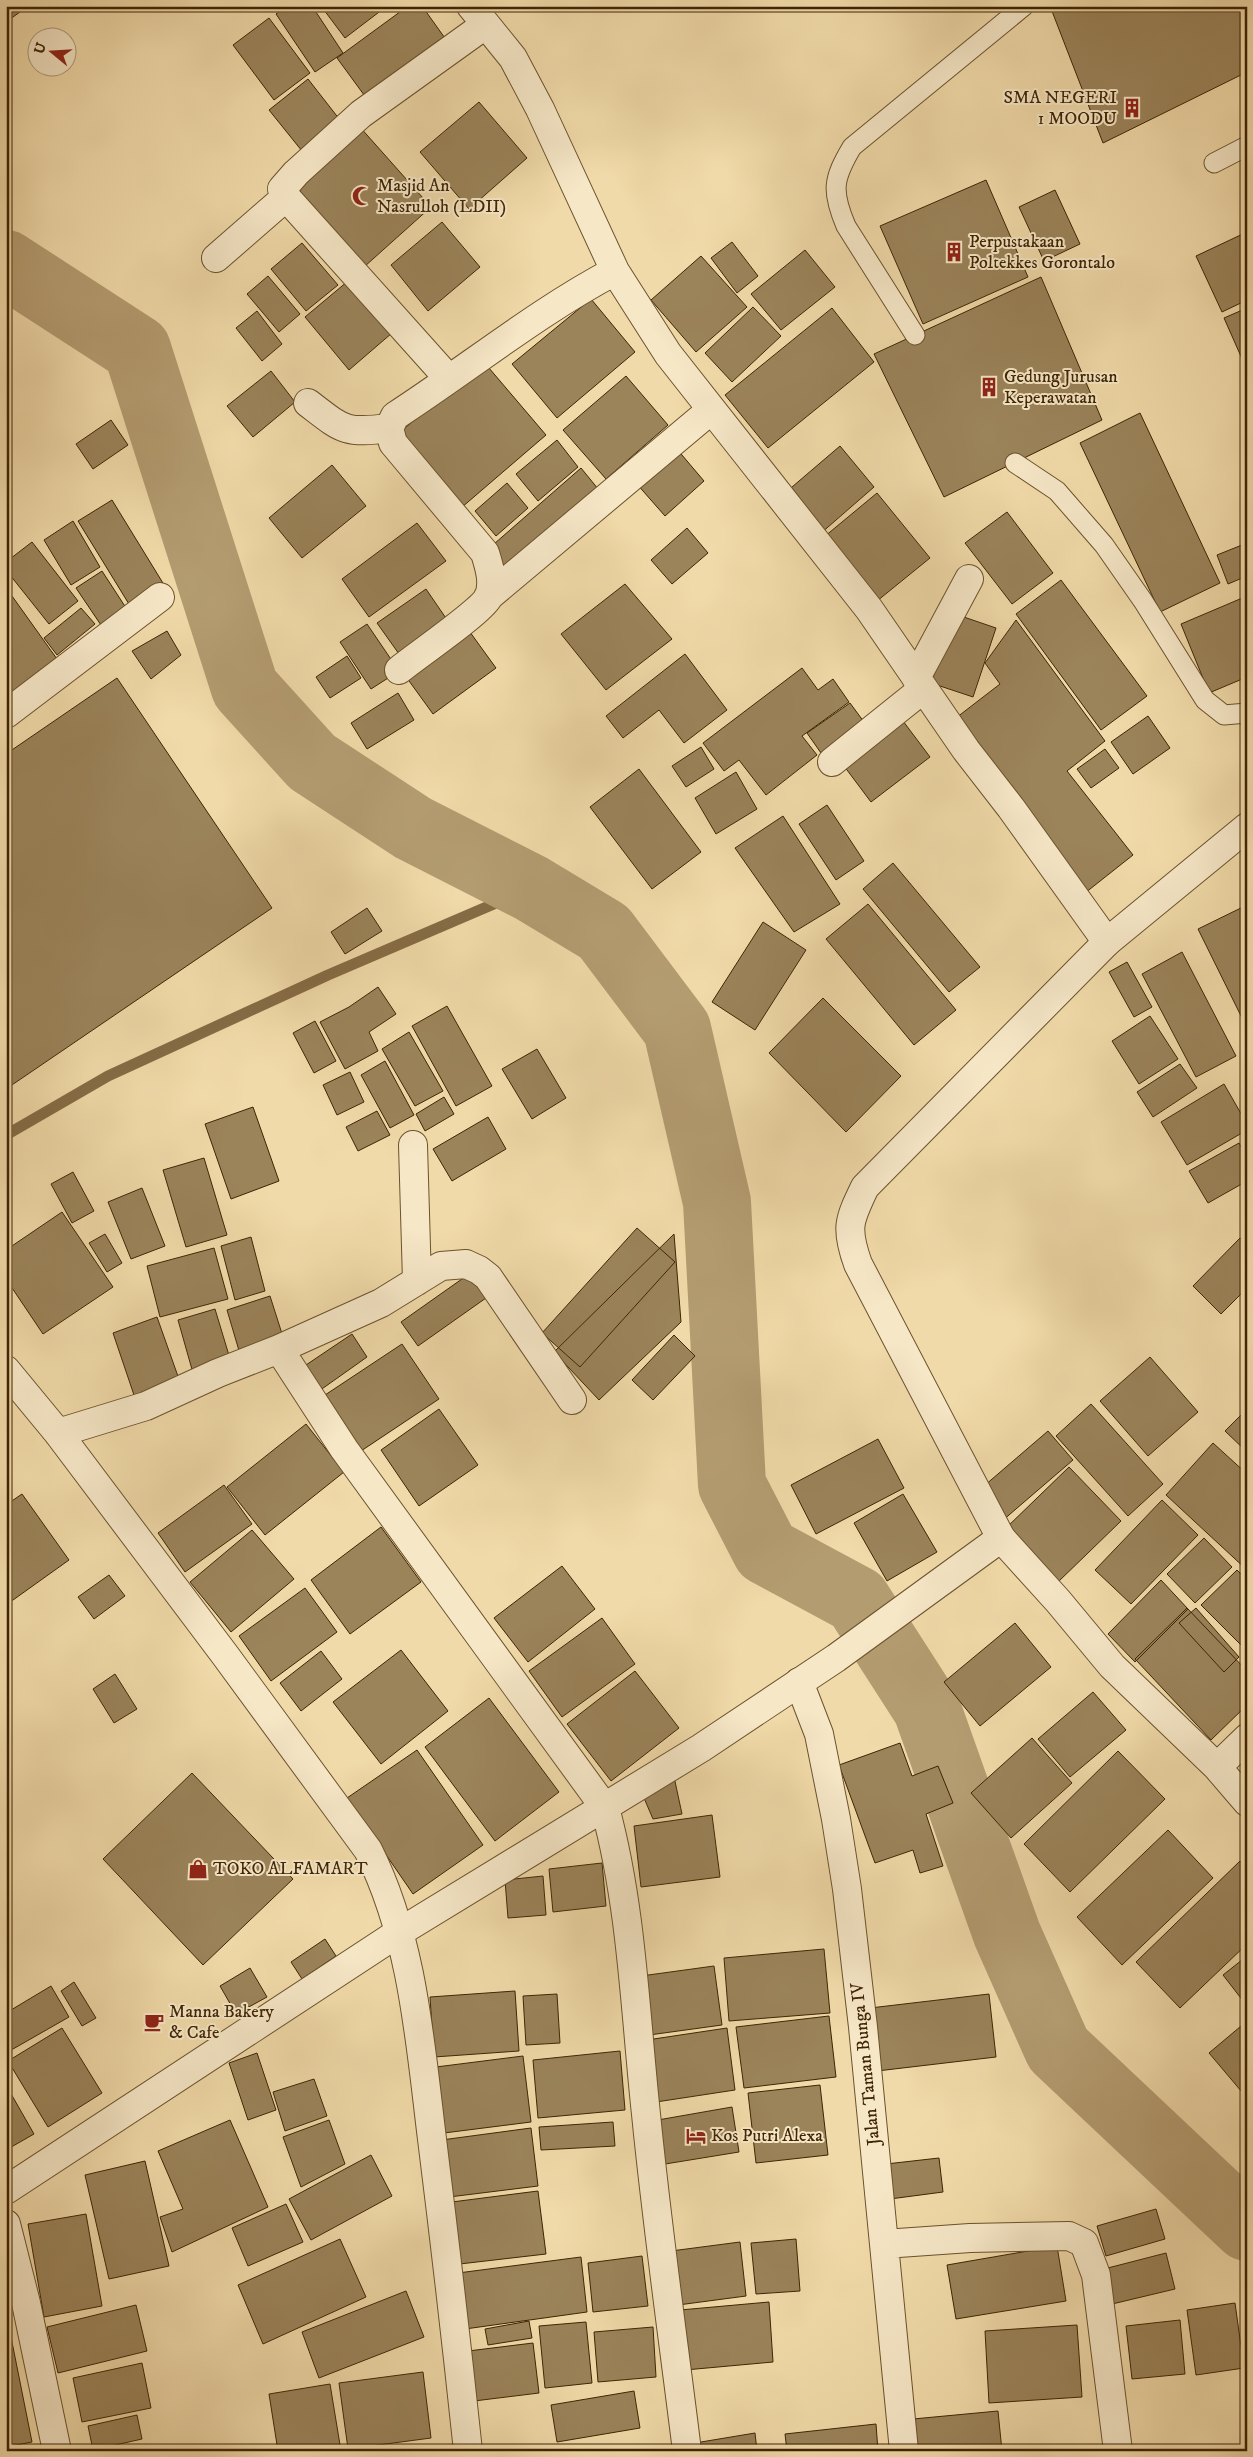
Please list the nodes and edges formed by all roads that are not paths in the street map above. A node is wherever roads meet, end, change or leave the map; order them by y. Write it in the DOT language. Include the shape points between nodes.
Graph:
graph roads {
  1 [pos="1024,6"];
  2 [pos="478,16"];
  3 [pos="1247,146"];
  4 [pos="1214,163"];
  5 [pos="286,197"];
  6 [pos="216,258"];
  7 [pos="615,271"];
  8 [pos="914,335"];
  9 [pos="449,379"];
  10 [pos="308,403"];
  11 [pos="711,410"];
  12 [pos="389,428"];
  13 [pos="1015,462"];
  14 [pos="969,579"];
  15 [pos="160,597"];
  16 [pos="488,597"];
  17 [pos="399,670"];
  18 [pos="920,683"];
  19 [pos="1247,713"];
  20 [pos="6,714"];
  21 [pos="832,762"];
  22 [pos="1247,827"];
  23 [pos="1107,942"];
  24 [pos="413,1145"];
  25 [pos="417,1281"];
  26 [pos="279,1349"];
  27 [pos="6,1370"];
  28 [pos="572,1400"];
  29 [pos="58,1434"];
  30 [pos="1001,1538"];
  31 [pos="799,1682"];
  32 [pos="1247,1738"];
  33 [pos="1217,1768"];
  34 [pos="1247,1802"];
  35 [pos="605,1808"];
  36 [pos="398,1933"];
  37 [pos="6,2190"];
  38 [pos="6,2224"];
  39 [pos="884,2244"];
  40 [pos="57,2451"];
  41 [pos="468,2451"];
  42 [pos="687,2451"];
  43 [pos="904,2451"];
  44 [pos="1118,2451"];
  1 -- 8 [label="lane" via="852,147 838,170 836,189 846,226"];
  2 -- 5 [label="street" via="361,114 284,185 282,192"];
  2 -- 7 [label="street" via="513,58"];
  3 -- 4 [label="lane"];
  5 -- 6 [label="street"];
  5 -- 9 [label="street"];
  7 -- 9 [label="street" via="574,292"];
  7 -- 11 [label="street" via="668,354"];
  9 -- 12 [label="street" via="395,416"];
  10 -- 12 [label="street" via="340,427 361,432"];
  11 -- 16 [label="street"];
  11 -- 18 [label="street" via="869,609"];
  12 -- 16 [label="street" via="393,443 485,553 491,574"];
  13 -- 19 [label="lane" via="1057,491 1104,546 1144,601 1205,700 1224,715"];
  14 -- 18 [label="street"];
  15 -- 20 [label="street"];
  16 -- 17 [label="street" via="476,611"];
  18 -- 21 [label="street"];
  18 -- 23 [label="street"];
  22 -- 23 [label="street"];
  23 -- 30 [label="street" via="865,1187 850,1217 851,1245 858,1264"];
  24 -- 25 [label="street"];
  25 -- 26 [label="street" via="381,1303"];
  25 -- 28 [label="street" via="440,1266 466,1264 479,1270 488,1278"];
  26 -- 29 [label="street" via="146,1406"];
  26 -- 35 [label="street" via="344,1449"];
  27 -- 29 [label="street"];
  29 -- 36 [label="street" via="368,1850 388,1894"];
  30 -- 31 [label="street"];
  30 -- 33 [label="street" via="1112,1666"];
  31 -- 35 [label="street"];
  31 -- 39 [label="street, Jalan Taman Bunga IV" via="819,1734 838,1828 863,2027"];
  32 -- 33 [label="street"];
  33 -- 34 [label="street"];
  35 -- 36 [label="street"];
  35 -- 42 [label="street" via="616,1850 626,1913 649,2149"];
  36 -- 37 [label="street"];
  36 -- 41 [label="street" via="410,1976 421,2050"];
  38 -- 40 [label="street"];
  39 -- 43 [label="street, Jalan Taman Bunga IV"];
  39 -- 44 [label="street" via="1069,2236 1084,2243 1096,2275"];
}
